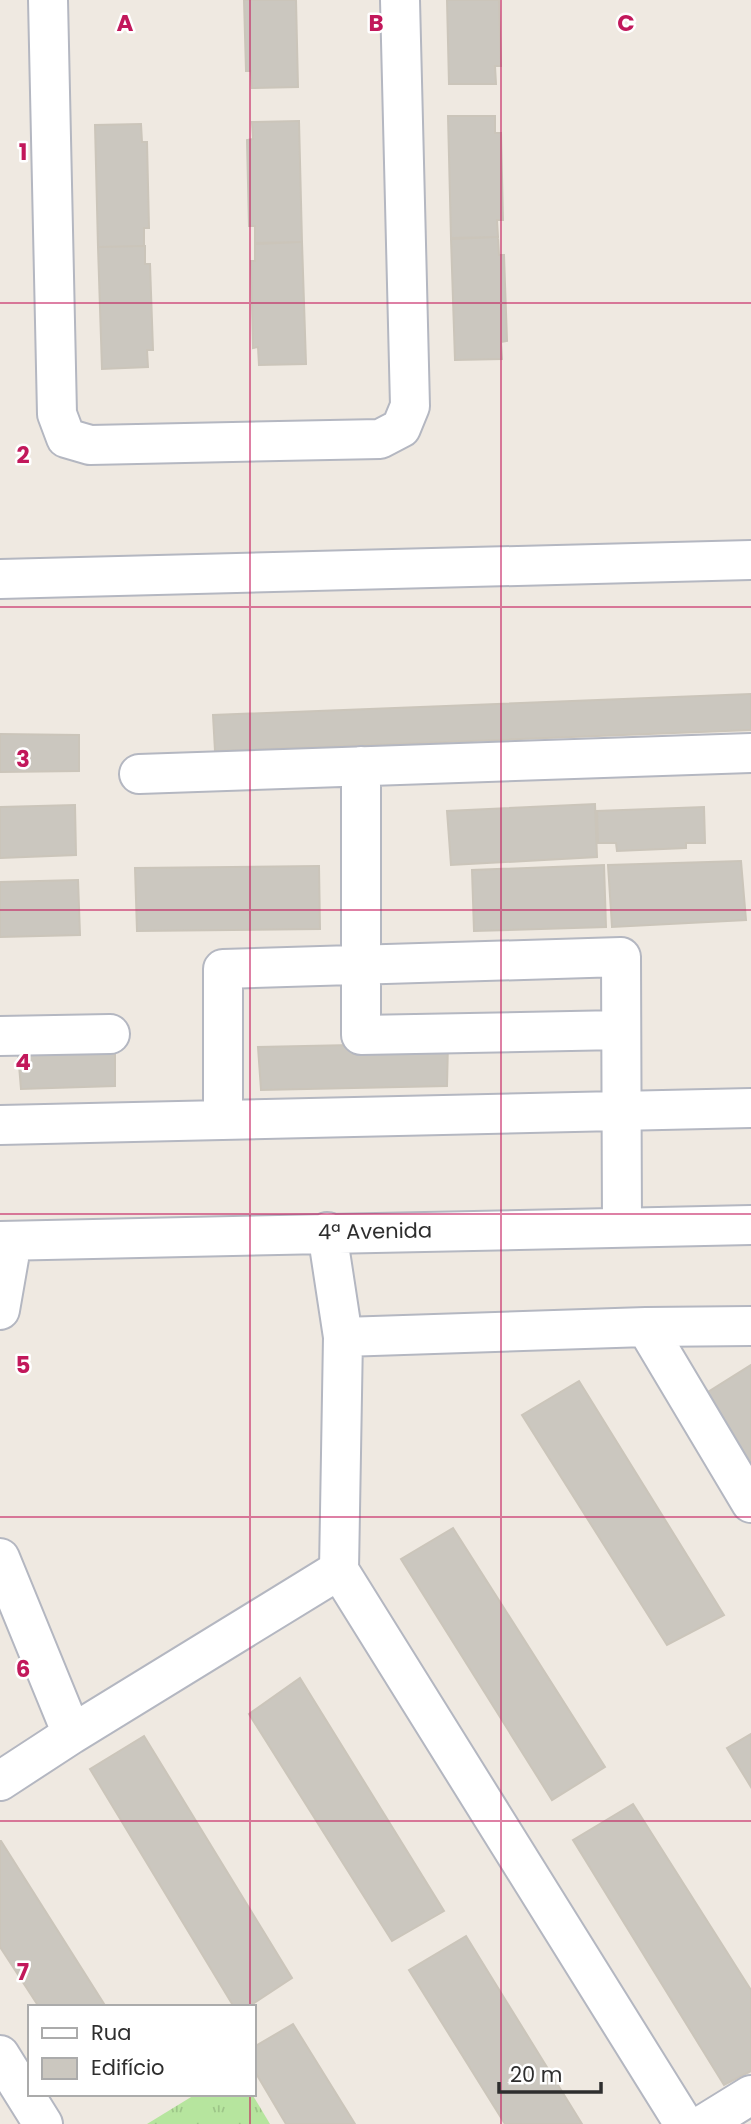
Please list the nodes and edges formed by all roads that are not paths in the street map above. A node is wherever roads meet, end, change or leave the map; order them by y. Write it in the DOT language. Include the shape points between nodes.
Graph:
graph roads {
  1 [pos="48,0"];
  2 [pos="400,0"];
  3 [pos="751,560"];
  4 [pos="0,579"];
  5 [pos="751,753"];
  6 [pos="361,766"];
  7 [pos="139,774"];
  8 [pos="362,965"];
  9 [pos="621,1030"];
  10 [pos="110,1034"];
  11 [pos="0,1037"];
  12 [pos="751,1108"];
  13 [pos="622,1111"];
  14 [pos="223,1120"];
  15 [pos="0,1125"];
  16 [pos="751,1225"];
  17 [pos="622,1227"];
  18 [pos="327,1232"];
  19 [pos="6,1241"];
  20 [pos="0,1310"];
  21 [pos="751,1326"];
  22 [pos="646,1327"];
  23 [pos="343,1337"];
  24 [pos="751,1503"];
  25 [pos="0,1558"];
  26 [pos="339,1570"];
  27 [pos="72,1734"];
  28 [pos="0,1780"];
  29 [pos="0,2055"];
  30 [pos="751,2095"];
  31 [pos="43,2124"];
  32 [pos="684,2124"];
  33 [pos="704,2124"];
  1 -- 2 [label="street" via="57,414 66,438 90,445 380,439 401,428 410,406"];
  3 -- 4 [label="street"];
  5 -- 6 [label="street"];
  6 -- 7 [label="street"];
  6 -- 8 [label="street"];
  8 -- 9 [label="street" via="361,1035"];
  8 -- 9 [label="street" via="621,957"];
  8 -- 14 [label="street" via="223,969"];
  9 -- 13 [label="street"];
  10 -- 11 [label="street"];
  12 -- 13 [label="street"];
  13 -- 14 [label="street"];
  13 -- 17 [label="street"];
  14 -- 15 [label="street"];
  16 -- 17 [label="street, 4ª Avenida"];
  17 -- 18 [label="street, 4ª Avenida"];
  18 -- 19 [label="street, 4ª Avenida"];
  18 -- 23 [label="street"];
  19 -- 20 [label="street"];
  21 -- 22 [label="street"];
  22 -- 23 [label="street"];
  22 -- 24 [label="street"];
  23 -- 26 [label="street"];
  25 -- 27 [label="street"];
  26 -- 27 [label="street"];
  26 -- 32 [label="street"];
  27 -- 28 [label="street"];
  29 -- 31 [label="street"];
  30 -- 33 [label="street"];
}
